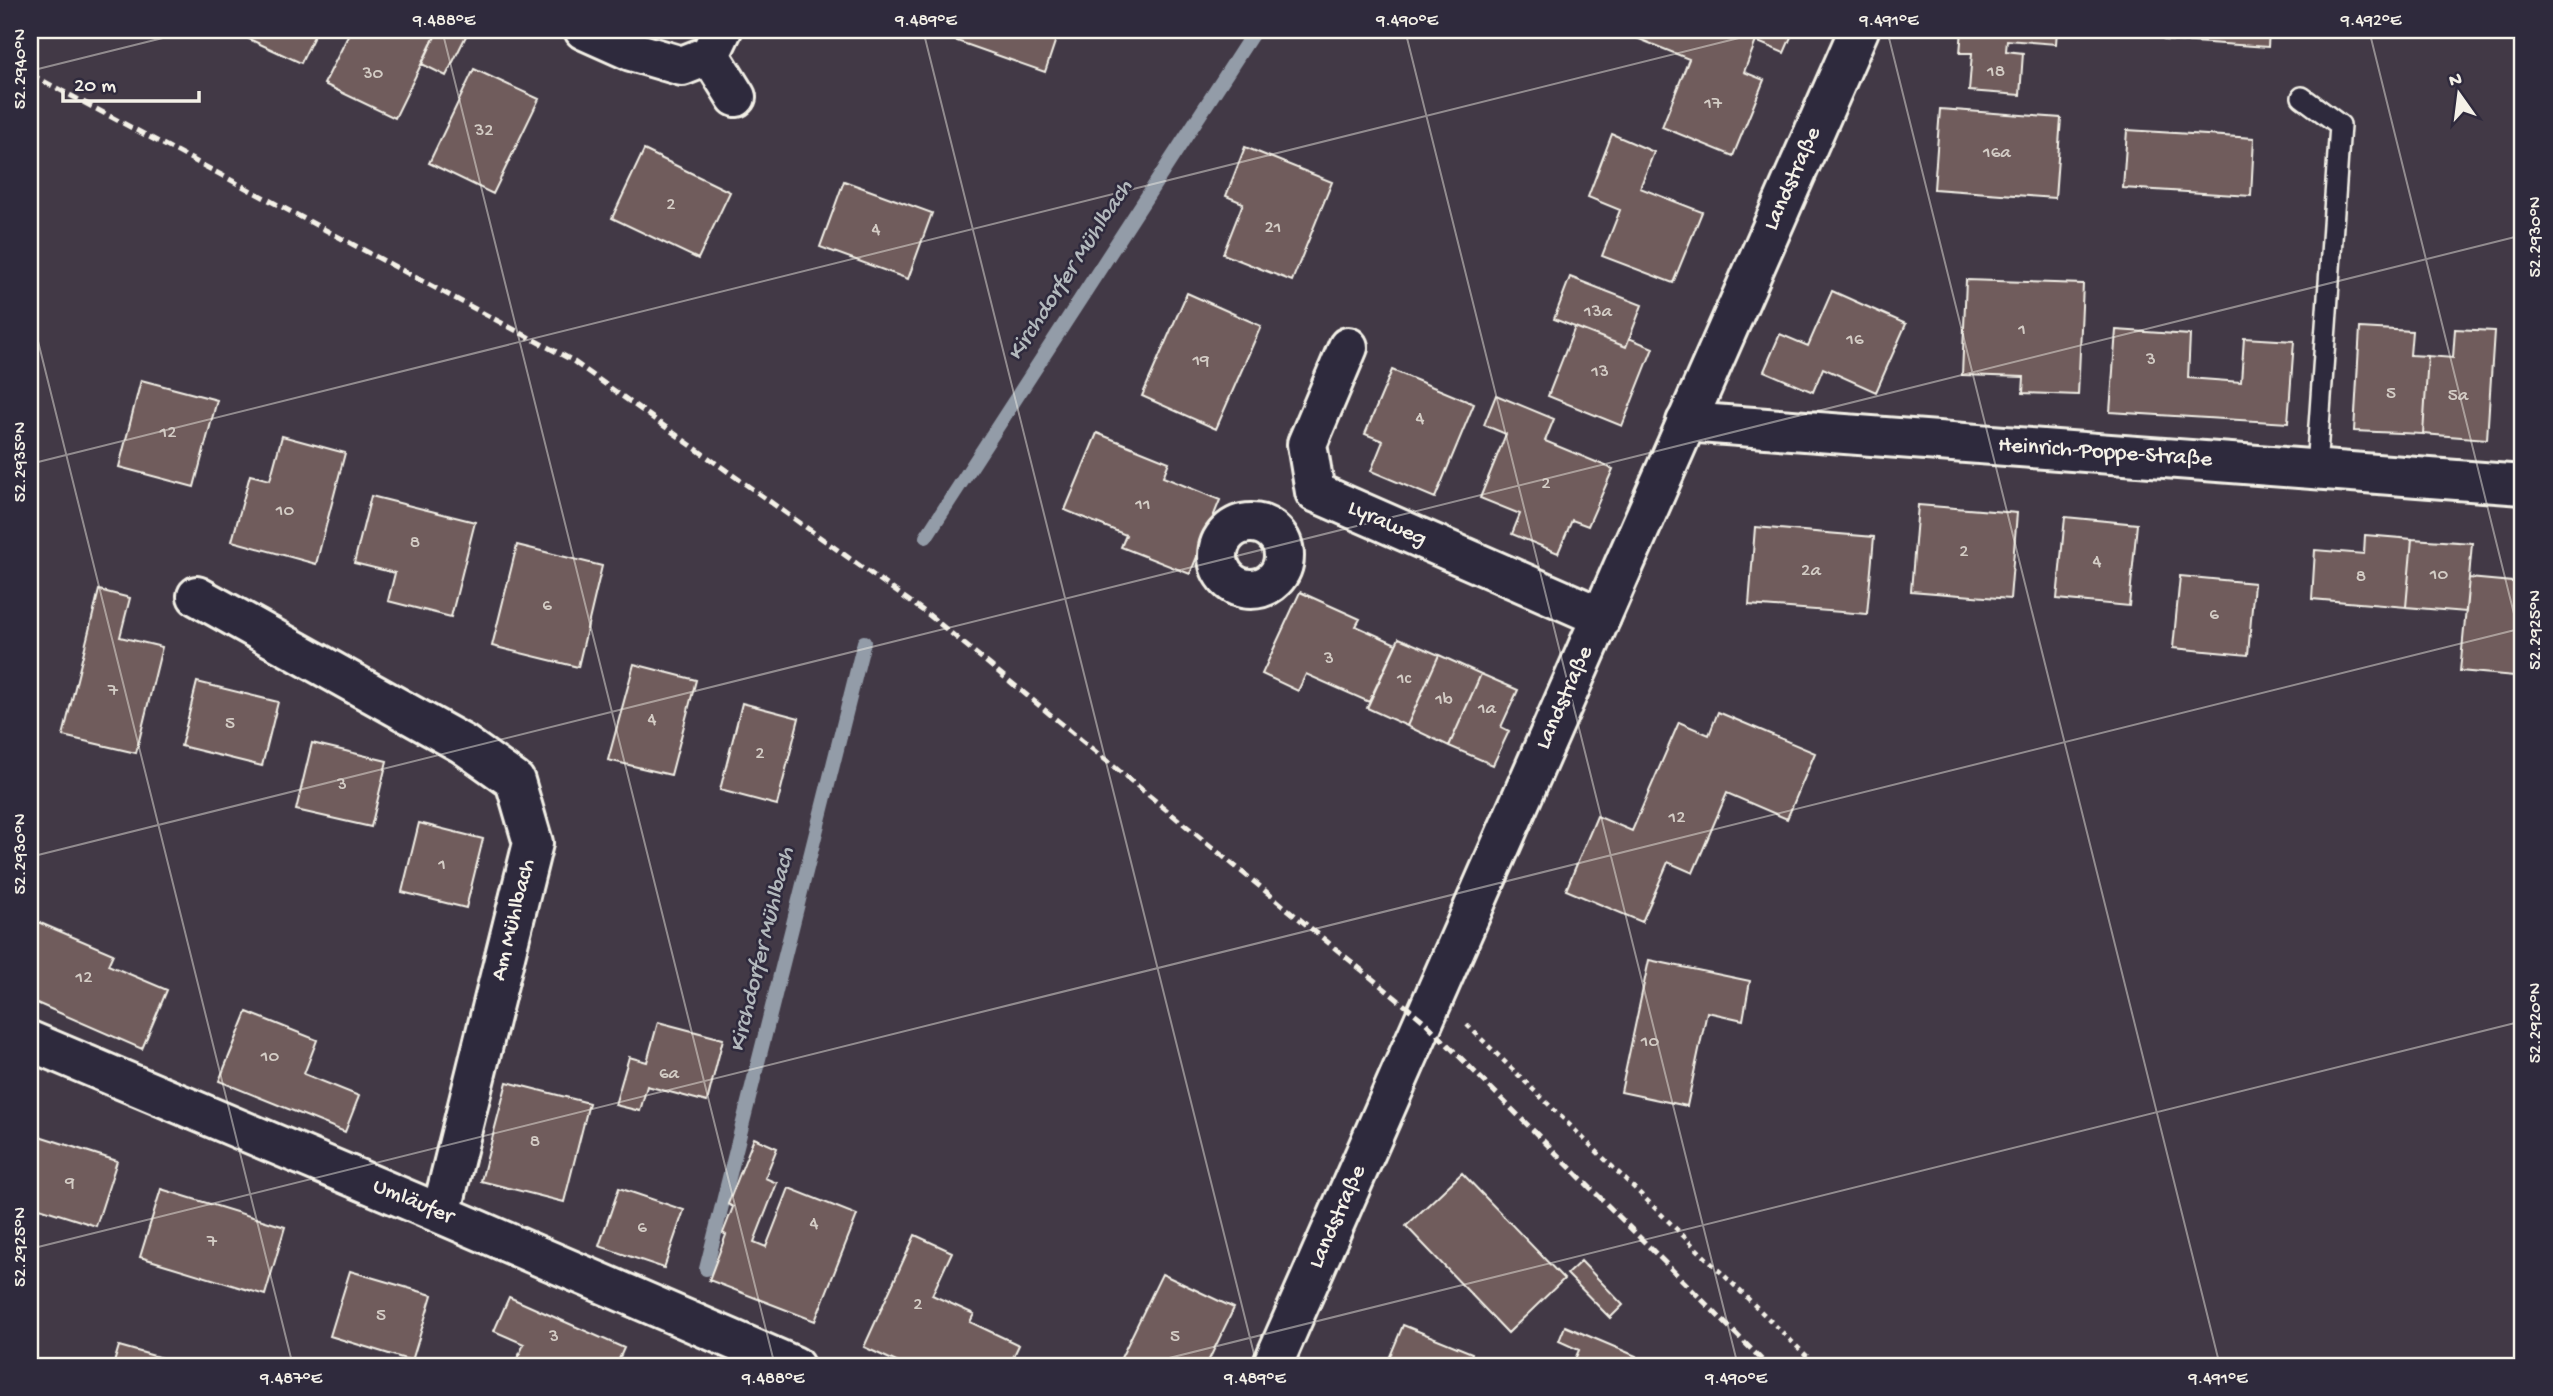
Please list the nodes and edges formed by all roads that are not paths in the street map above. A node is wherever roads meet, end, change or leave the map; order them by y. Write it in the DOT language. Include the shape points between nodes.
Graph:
graph roads {
  1 [pos="584,30"];
  2 [pos="1859,30"];
  3 [pos="716,43"];
  4 [pos="736,97"];
  5 [pos="2302,97"];
  6 [pos="1349,347"];
  7 [pos="1686,422"];
  8 [pos="2316,469"];
  9 [pos="2523,485"];
  10 [pos="1315,492"];
  11 [pos="1277,535"];
  12 [pos="197,596"];
  13 [pos="1601,617"];
  14 [pos="30,1041"];
  15 [pos="441,1214"];
  16 [pos="794,1366"];
  17 [pos="1272,1366"];
  1 -- 3 [label="street" via="631,51 682,66"];
  2 -- 7 [label="street, Landstraße"];
  3 -- 4 [label="street"];
  5 -- 8 [label="lane" via="2340,125"];
  6 -- 10 [label="street" via="1307,444"];
  7 -- 8 [label="street, Heinrich-Poppe-Straße"];
  7 -- 13 [label="street, Landstraße"];
  8 -- 9 [label="street, Heinrich-Poppe-Straße"];
  10 -- 11 [label="street"];
  10 -- 13 [label="street, Lyraweg"];
  12 -- 15 [label="street, Am Mühlbach" via="463,744 514,781 533,844"];
  13 -- 17 [label="street, Landstraße"];
  14 -- 15 [label="street, Umläufer"];
  15 -- 16 [label="street, Umläufer"];
}
